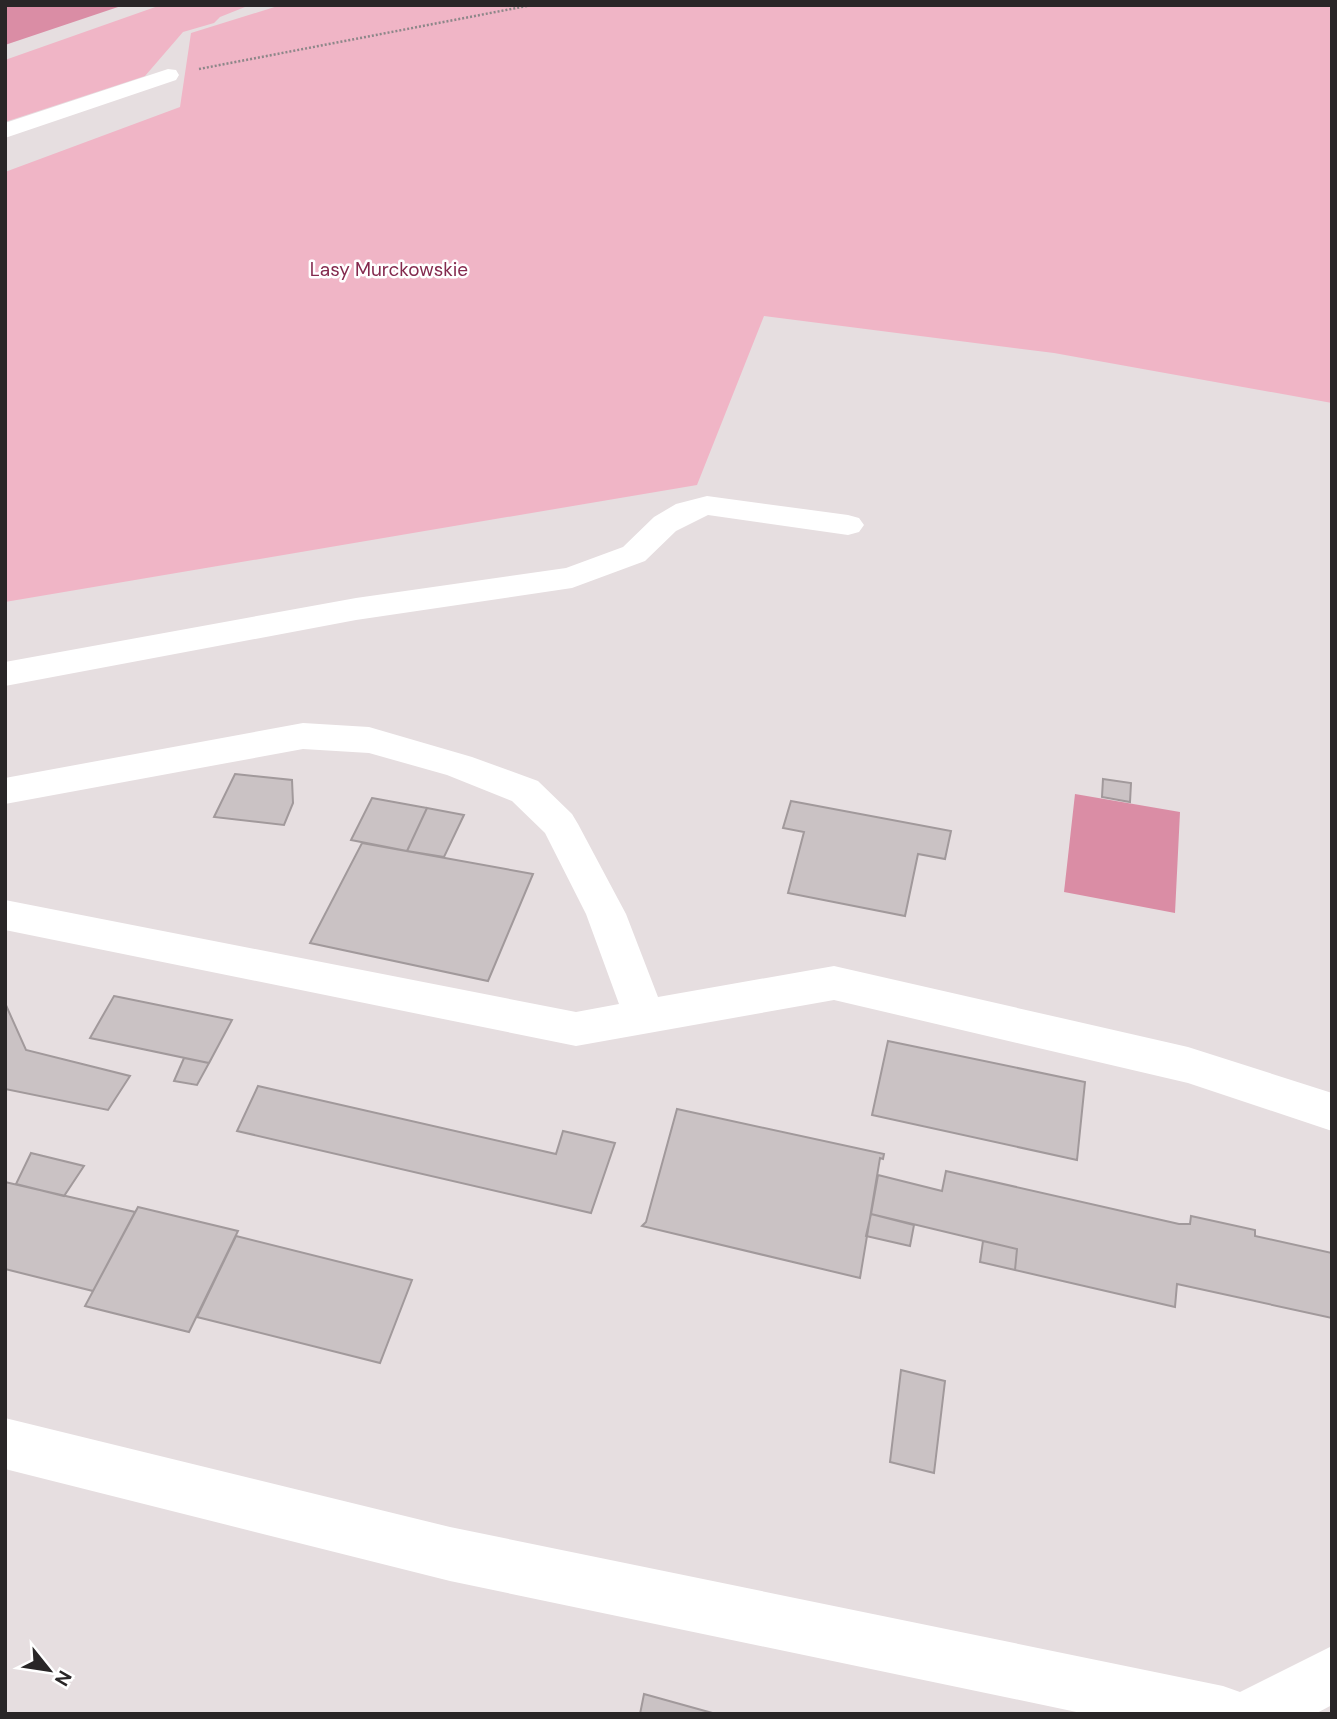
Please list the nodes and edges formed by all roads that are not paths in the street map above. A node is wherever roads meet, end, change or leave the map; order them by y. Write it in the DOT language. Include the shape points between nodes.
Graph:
graph roads {
  1 [pos="168,75"];
  2 [pos="5,131"];
  3 [pos="848,525"];
  4 [pos="5,674"];
  5 [pos="5,791"];
  6 [pos="5,915"];
  7 [pos="644,1015"];
  8 [pos="1332,1112"];
  9 [pos="5,1443"];
  10 [pos="1332,1674"];
  11 [pos="1223,1714"];
  12 [pos="1257,1714"];
  1 -- 2 [label="street"];
  3 -- 4 [label="street" via="707,505 665,524 634,554 572,578 343,611"];
  5 -- 7 [label="street" via="303,736 369,740 459,766 525,790 559,824 606,914"];
  6 -- 7 [label="street" via="576,1028"];
  7 -- 8 [label="street" via="834,983 1188,1065"];
  9 -- 11 [label="street" via="450,1554"];
  10 -- 12 [label="street"];
}
